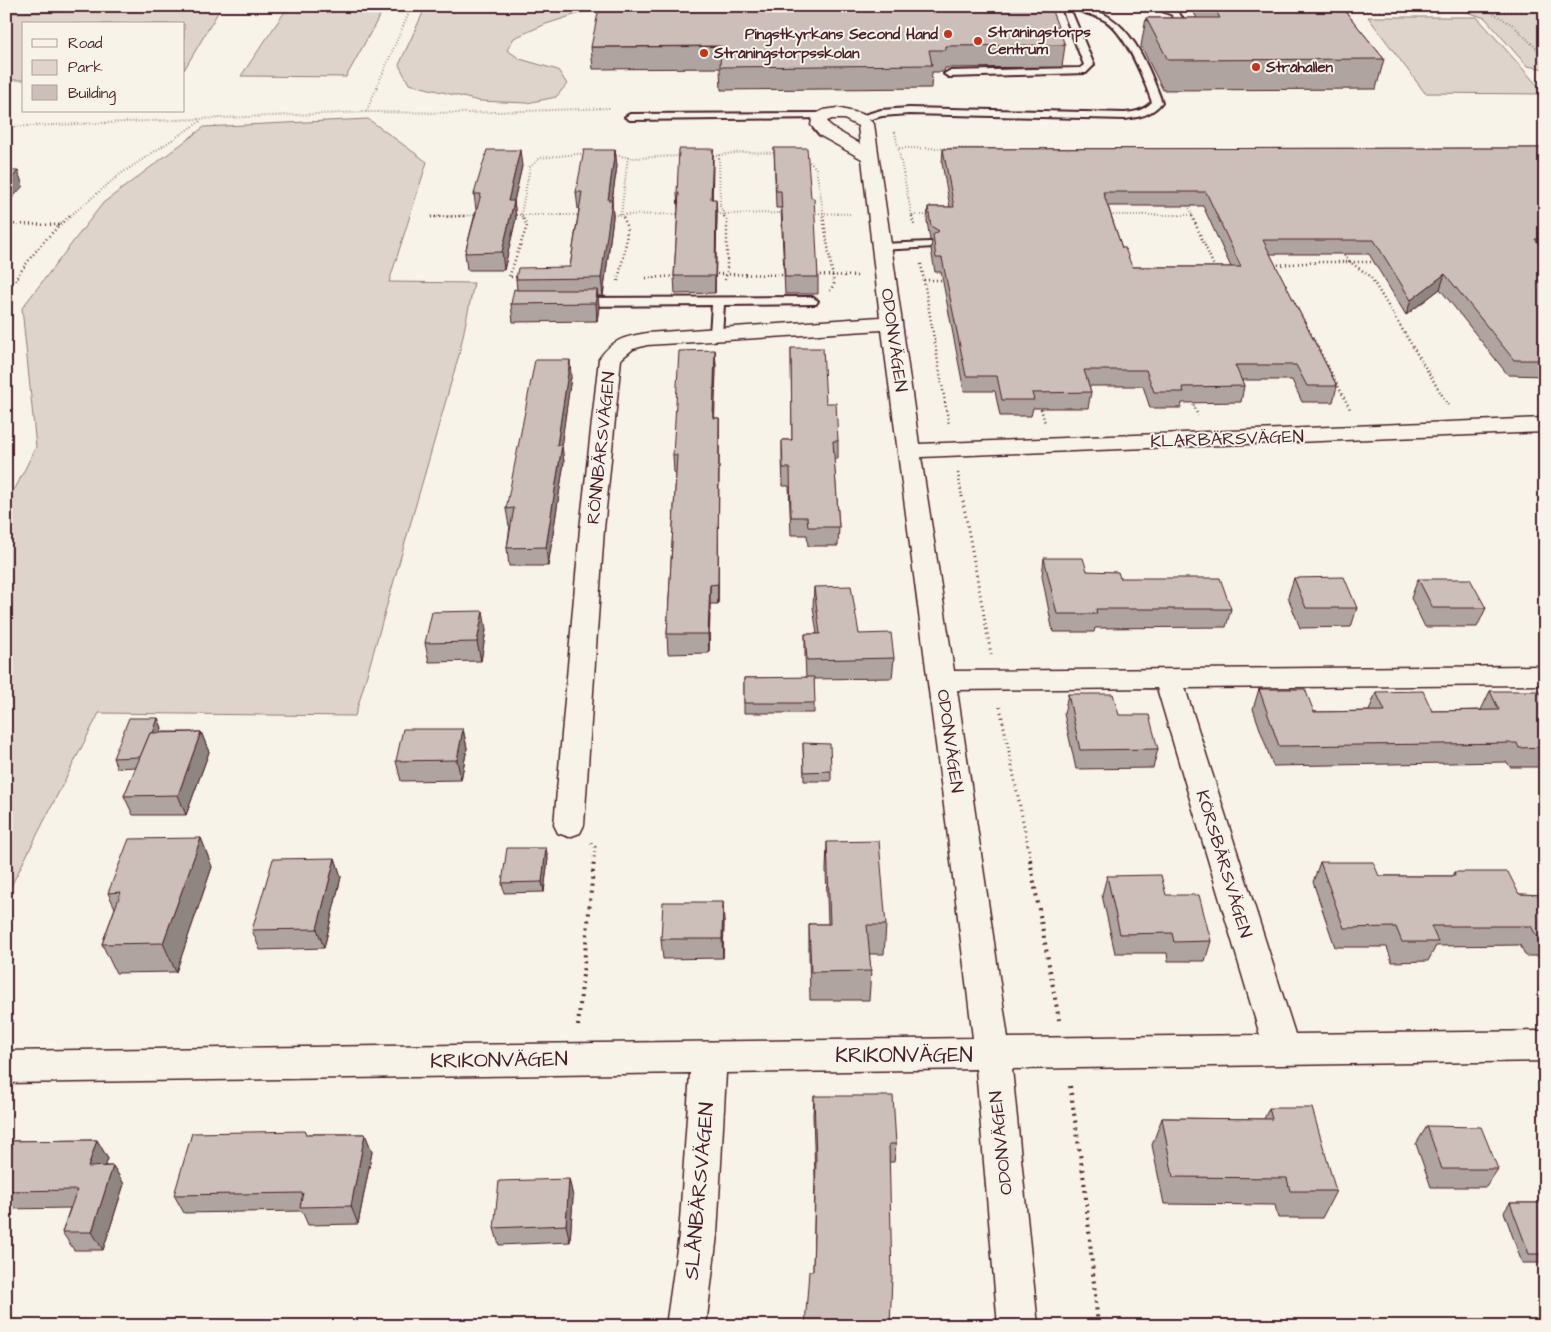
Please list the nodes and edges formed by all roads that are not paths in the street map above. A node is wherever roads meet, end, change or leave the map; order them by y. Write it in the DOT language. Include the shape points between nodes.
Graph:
graph roads {
  1 [pos="1065,6"];
  2 [pos="1074,6"];
  3 [pos="1154,6"];
  4 [pos="1188,31"];
  5 [pos="949,74"];
  6 [pos="823,116"];
  7 [pos="630,117"];
  8 [pos="860,119"];
  9 [pos="870,158"];
  10 [pos="930,245"];
  11 [pos="881,247"];
  12 [pos="812,301"];
  13 [pos="567,302"];
  14 [pos="718,302"];
  15 [pos="891,323"];
  16 [pos="716,334"];
  17 [pos="1545,425"];
  18 [pos="909,451"];
  19 [pos="1545,675"];
  20 [pos="1168,679"];
  21 [pos="942,681"];
  22 [pos="569,825"];
  23 [pos="1545,1046"];
  24 [pos="1282,1049"];
  25 [pos="992,1054"];
  26 [pos="709,1057"];
  27 [pos="6,1067"];
  28 [pos="686,1326"];
  29 [pos="1018,1326"];
  1 -- 5 [label="lane" via="1089,65 1083,71"];
  2 -- 8 [label="lane" via="1104,17 1117,26 1153,91 1157,102 1153,108 1143,114 1125,116 958,111 890,112"];
  3 -- 4 [label="lane" via="1175,13"];
  6 -- 7 [label="lane"];
  6 -- 8 [label="street" via="845,114"];
  6 -- 9 [label="street" via="819,125 825,131"];
  8 -- 9 [label="street, ODONVÄGEN" via="866,124"];
  9 -- 11 [label="street, ODONVÄGEN"];
  10 -- 11 [label="lane"];
  11 -- 15 [label="street, ODONVÄGEN"];
  12 -- 14 [label="lane"];
  13 -- 14 [label="lane"];
  14 -- 16 [label="lane"];
  15 -- 16 [label="street, RÖNNBÄRSVÄGEN"];
  15 -- 18 [label="street, ODONVÄGEN"];
  16 -- 22 [label="street, RÖNNBÄRSVÄGEN" via="631,341 617,348 610,359 591,539"];
  17 -- 18 [label="street, KLARBÄRSVÄGEN"];
  18 -- 21 [label="street, ODONVÄGEN"];
  19 -- 20 [label="street"];
  20 -- 21 [label="street"];
  20 -- 24 [label="street, KÖRSBÄRSVÄGEN"];
  21 -- 25 [label="street, ODONVÄGEN"];
  23 -- 24 [label="street"];
  24 -- 25 [label="street"];
  25 -- 26 [label="street, KRIKONVÄGEN"];
  25 -- 29 [label="street, ODONVÄGEN"];
  26 -- 27 [label="street, KRIKONVÄGEN"];
  26 -- 28 [label="street, SLÅNBÄRSVÄGEN" via="698,1235"];
}
